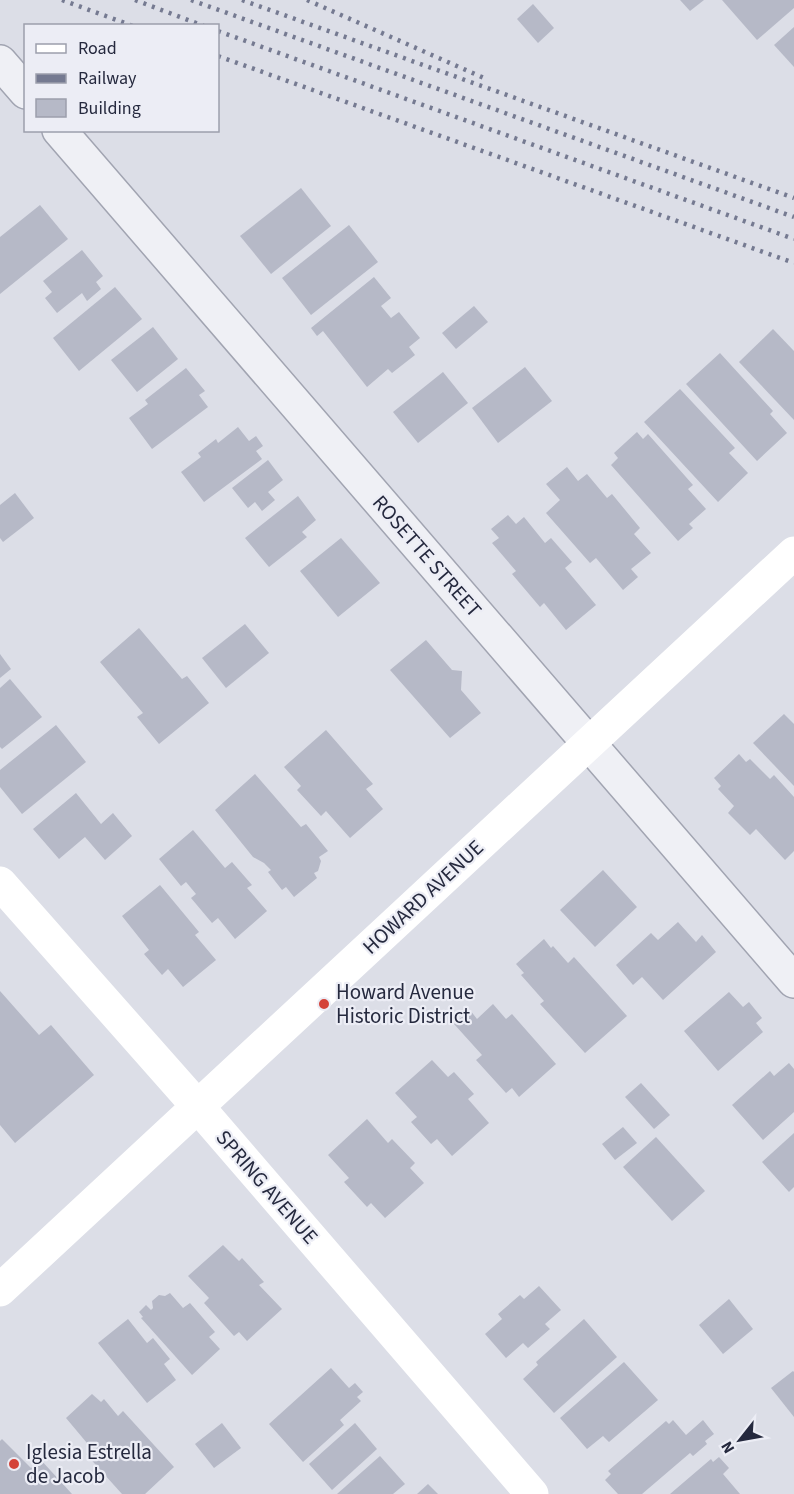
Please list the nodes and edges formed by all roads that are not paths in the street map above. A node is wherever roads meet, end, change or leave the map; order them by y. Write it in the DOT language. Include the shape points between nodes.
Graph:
graph roads {
  1 [pos="0,62"];
  2 [pos="24,90"];
  3 [pos="61,132"];
  4 [pos="794,553"];
  5 [pos="588,742"];
  6 [pos="0,883"];
  7 [pos="794,981"];
  8 [pos="199,1108"];
  9 [pos="0,1290"];
  10 [pos="532,1494"];
  1 -- 2 [label="street"];
  3 -- 5 [label="street, ROSETTE STREET"];
  4 -- 5 [label="main road, HOWARD AVENUE"];
  5 -- 7 [label="street, ROSETTE STREET"];
  5 -- 8 [label="main road, HOWARD AVENUE"];
  6 -- 8 [label="main road, SPRING AVENUE"];
  8 -- 9 [label="main road, HOWARD AVENUE"];
  8 -- 10 [label="main road, SPRING AVENUE"];
}
